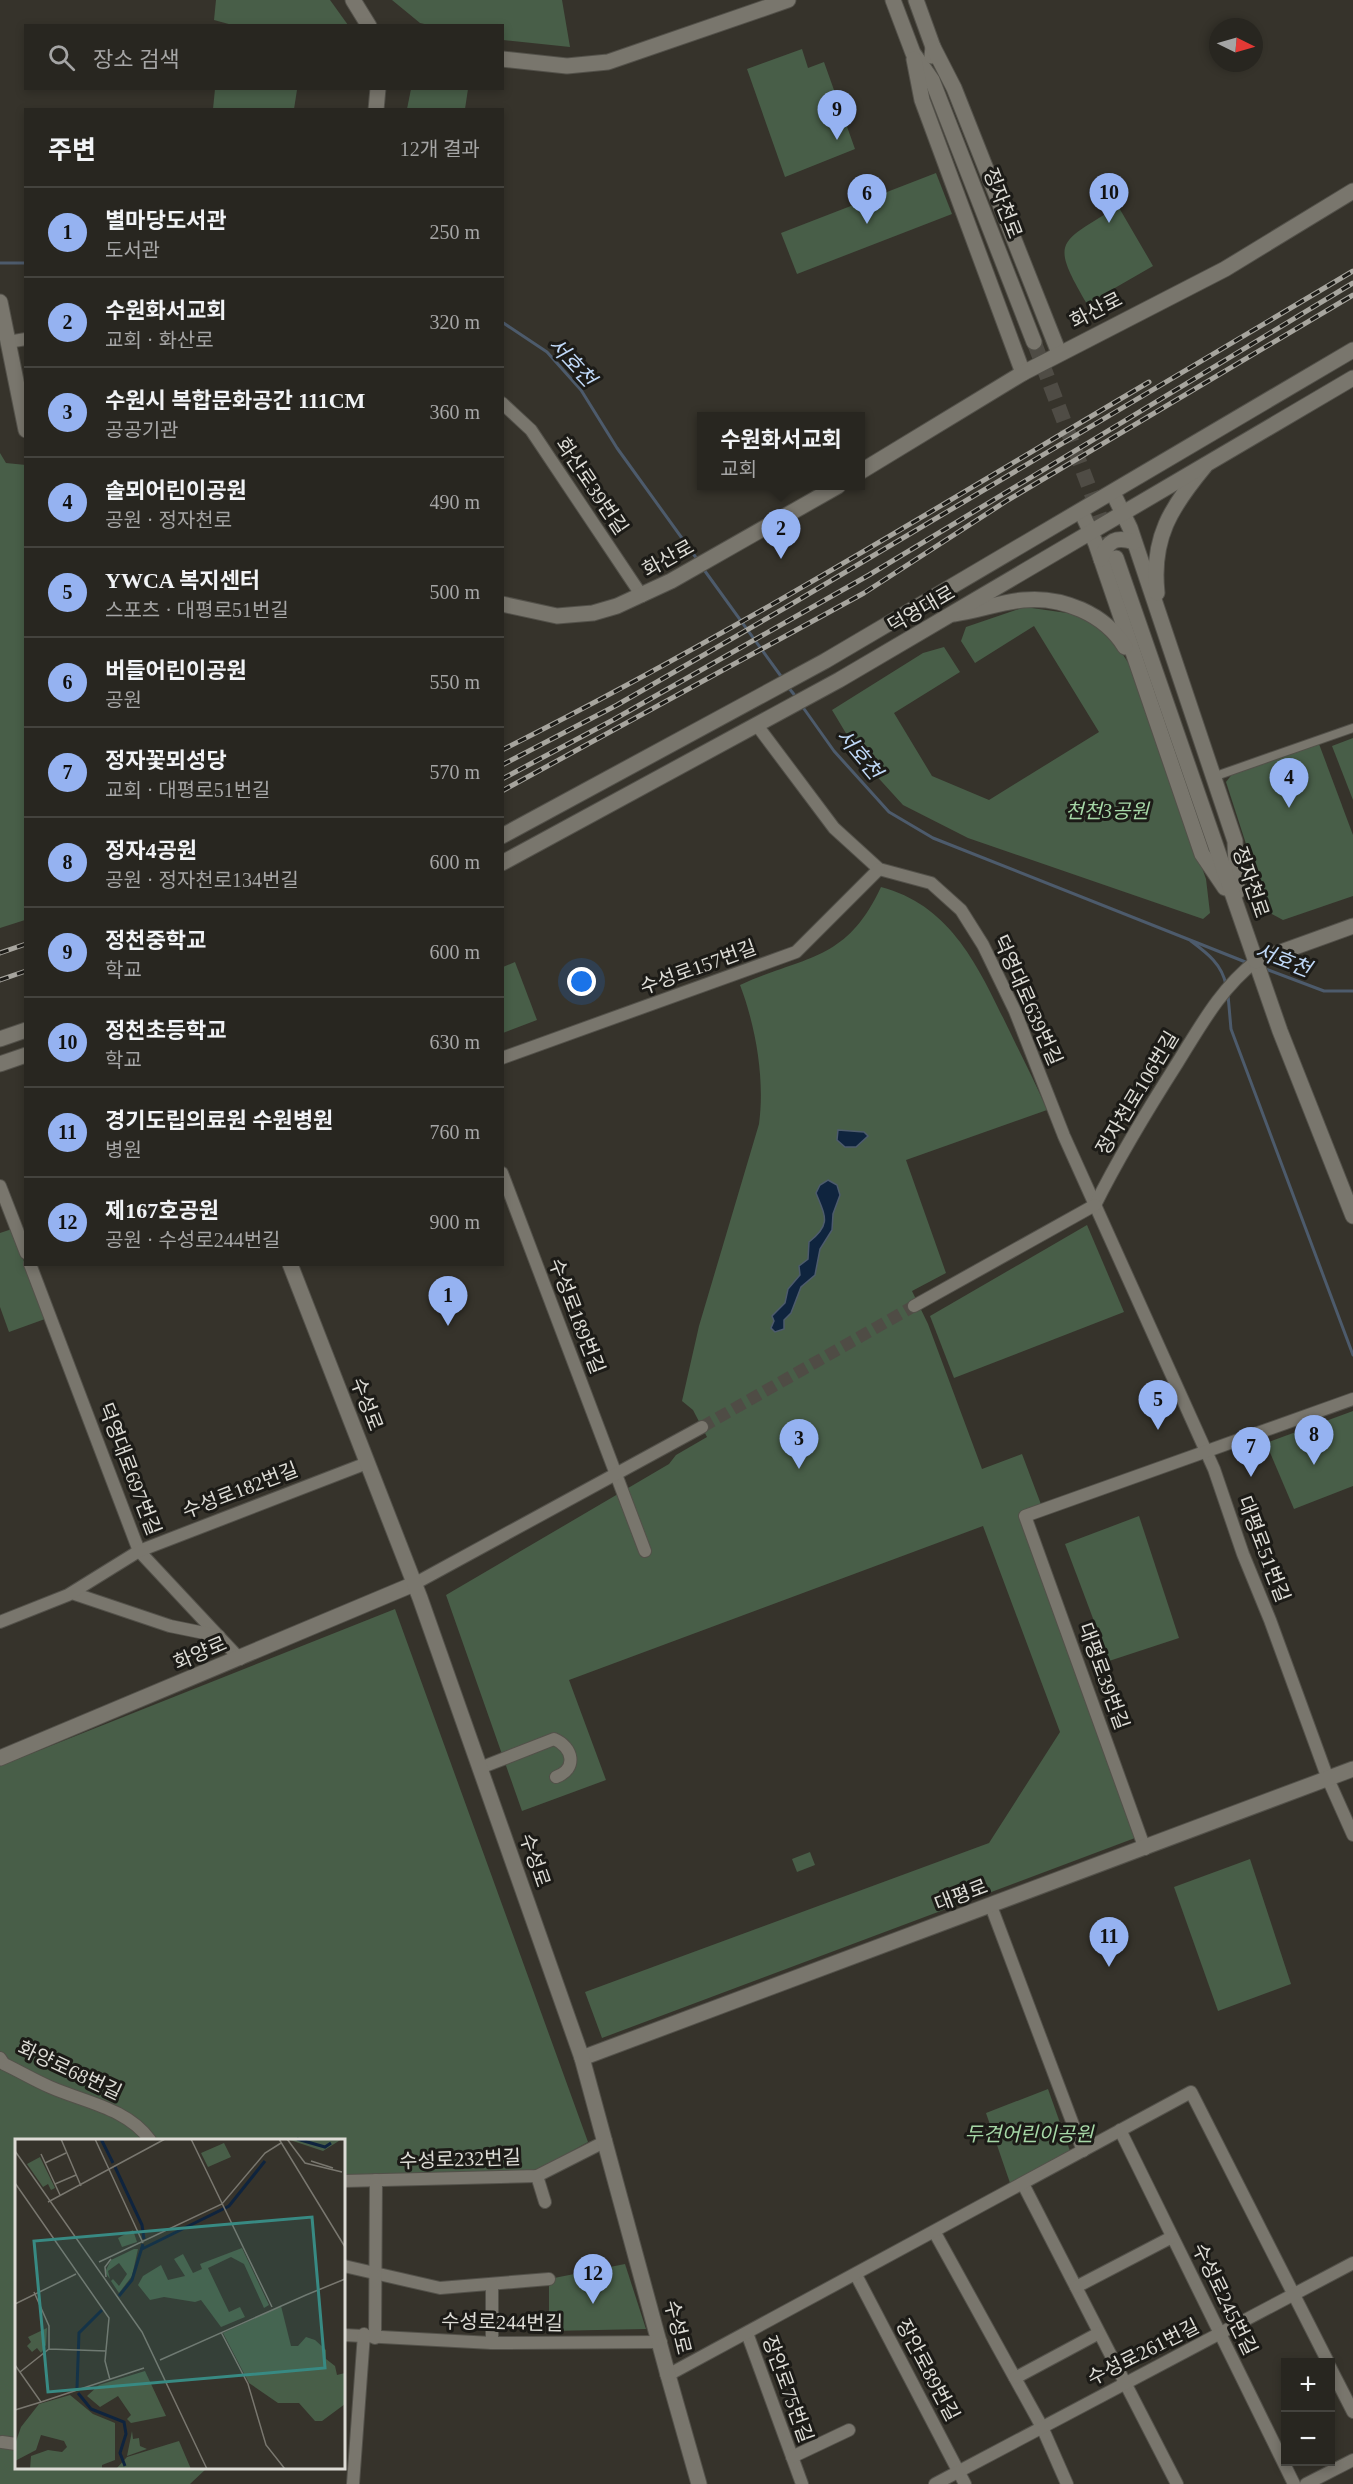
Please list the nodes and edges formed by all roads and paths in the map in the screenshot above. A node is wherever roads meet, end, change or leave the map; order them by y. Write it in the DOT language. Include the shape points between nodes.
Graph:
graph roads {
  1 [pos="353,0"];
  2 [pos="788,0"];
  3 [pos="893,0"];
  4 [pos="916,0"];
  5 [pos="368,24"];
  6 [pos="933,47"];
  7 [pos="912,53"];
  8 [pos="504,59"];
  9 [pos="932,80"];
  10 [pos="378,90"];
  11 [pos="376,108"];
  12 [pos="1353,191"];
  13 [pos="1,307"];
  14 [pos="24,339"];
  15 [pos="8,342"];
  16 [pos="1034,342"];
  17 [pos="1353,350"];
  18 [pos="1059,353"];
  19 [pos="1023,373"];
  20 [pos="1353,378"];
  21 [pos="504,405"];
  22 [pos="24,420"];
  23 [pos="1209,461"];
  24 [pos="865,470"];
  25 [pos="831,490"];
  26 [pos="1113,493"];
  27 [pos="1081,511"];
  28 [pos="1123,513"];
  29 [pos="1091,532"];
  30 [pos="1134,542"];
  31 [pos="1109,559"];
  32 [pos="642,596"];
  33 [pos="504,605"];
  34 [pos="954,614"];
  35 [pos="1160,620"];
  36 [pos="1136,664"];
  37 [pos="759,722"];
  38 [pos="1353,728"];
  39 [pos="1214,777"];
  40 [pos="504,835"];
  41 [pos="504,862"];
  42 [pos="879,869"];
  43 [pos="1238,907"];
  44 [pos="1353,926"];
  45 [pos="1256,961"];
  46 [pos="24,1031"];
  47 [pos="0,1039"];
  48 [pos="24,1056"];
  49 [pos="504,1057"];
  50 [pos="0,1064"];
  51 [pos="504,1178"];
  52 [pos="0,1186"];
  53 [pos="1095,1205"];
  54 [pos="1353,1216"];
  55 [pos="24,1248"];
  56 [pos="31,1266"];
  57 [pos="291,1266"];
  58 [pos="914,1306"];
  59 [pos="1351,1400"];
  60 [pos="702,1427"];
  61 [pos="1206,1453"];
  62 [pos="367,1462"];
  63 [pos="616,1473"];
  64 [pos="139,1551"];
  65 [pos="645,1551"];
  66 [pos="414,1584"];
  67 [pos="72,1593"];
  68 [pos="0,1622"];
  69 [pos="219,1636"];
  70 [pos="240,1659"];
  71 [pos="0,1758"];
  72 [pos="480,1768"];
  73 [pos="1353,1769"];
  74 [pos="556,1777"];
  75 [pos="1328,1779"];
  76 [pos="1353,1835"];
  77 [pos="1145,1849"];
  78 [pos="991,1906"];
  79 [pos="0,2058"];
  80 [pos="582,2058"];
  81 [pos="1120,2130"];
  82 [pos="149,2139"];
  83 [pos="606,2141"];
  84 [pos="1083,2151"];
  85 [pos="537,2176"];
  86 [pos="376,2180"];
  87 [pos="345,2181"];
  88 [pos="1023,2184"];
  89 [pos="546,2202"];
  90 [pos="935,2233"];
  91 [pos="1173,2237"];
  92 [pos="1353,2263"];
  93 [pos="345,2266"];
  94 [pos="374,2274"];
  95 [pos="856,2275"];
  96 [pos="549,2279"];
  97 [pos="492,2285"];
  98 [pos="1076,2287"];
  99 [pos="1295,2295"];
  100 [pos="747,2333"];
  101 [pos="1100,2333"];
  102 [pos="1220,2334"];
  103 [pos="345,2335"];
  104 [pos="369,2336"];
  105 [pos="661,2342"];
  106 [pos="492,2343"];
  107 [pos="1326,2358"];
  108 [pos="668,2375"];
  109 [pos="1335,2377"];
  110 [pos="1015,2378"];
  111 [pos="1125,2383"];
  112 [pos="1353,2412"];
  113 [pos="1042,2427"];
  114 [pos="849,2430"];
  115 [pos="2,2442"];
  116 [pos="15,2444"];
  117 [pos="792,2457"];
  118 [pos="1353,2460"];
  119 [pos="960,2471"];
  120 [pos="353,2484"];
  121 [pos="699,2484"];
  122 [pos="802,2484"];
  123 [pos="935,2484"];
  124 [pos="966,2484"];
  125 [pos="1067,2484"];
  126 [pos="1177,2484"];
  127 [pos="1294,2484"];
  128 [pos="1306,2484"];
  1 -- 5 [label="street"];
  2 -- 8 [label="street" via="608,62 567,66"];
  3 -- 7 [label="street, 정자천로"];
  4 -- 6 [label="street, 정자천로"];
  6 -- 9 [label="street, 정자천로"];
  6 -- 18 [label="street" via="954,88"];
  7 -- 9 [label="street, 정자천로"];
  7 -- 19 [label="street" via="922,100"];
  9 -- 16 [label="street, 정자천로"];
  10 -- 11 [label="street"];
  12 -- 18 [label="street, 화산로" via="1225,269"];
  13 -- 15 [label="street"];
  14 -- 15 [label="street"];
  15 -- 22 [label="street"];
  17 -- 26 [label="street, 덕영대로"];
  18 -- 19 [label="street, 화산로"];
  19 -- 24 [label="street, 화산로"];
  20 -- 23 [label="street, 덕영대로"];
  21 -- 32 [label="street, 화산로39번길" via="531,430"];
  23 -- 28 [label="street, 덕영대로"];
  23 -- 35 [label="street" via="1177,501 1164,529 1157,553"];
  25 -- 32 [label="street, 화산로"];
  26 -- 27 [label="street, 덕영대로"];
  26 -- 28 [label="street"];
  27 -- 29 [label="street"];
  27 -- 40 [label="street, 덕영대로" via="825,661"];
  28 -- 29 [label="street, 덕영대로"];
  28 -- 30 [label="street"];
  29 -- 31 [label="street"];
  29 -- 34 [label="street, 덕영대로"];
  30 -- 31 [label="street" via="1113,539 1105,547"];
  30 -- 35 [label="street"];
  31 -- 36 [label="street"];
  31 -- 43 [label="street, 정자천로"];
  32 -- 33 [label="street, 화산로" via="576,615 538,614"];
  34 -- 36 [label="street" via="1024,600 1064,604 1089,612 1104,623 1119,637"];
  34 -- 37 [label="street, 덕영대로"];
  35 -- 39 [label="street"];
  36 -- 43 [label="street" via="1202,854"];
  37 -- 41 [label="street, 덕영대로"];
  37 -- 42 [label="street, 덕영대로639번길" via="834,828"];
  38 -- 39 [label="street"];
  39 -- 43 [label="street" via="1235,841"];
  42 -- 49 [label="street, 수성로157번길" via="796,952"];
  42 -- 53 [label="street, 덕영대로639번길" via="931,884 961,910 1015,1011"];
  43 -- 45 [label="street, 정자천로"];
  44 -- 45 [label="street"];
  45 -- 53 [label="street, 정자천로106번길" via="1233,979 1215,1003 1121,1152"];
  45 -- 54 [label="street, 정자천로"];
  46 -- 47 [label="street"];
  48 -- 50 [label="street"];
  51 -- 63 [label="street, 수성로189번길"];
  52 -- 55 [label="street"];
  53 -- 58 [label="street"];
  53 -- 61 [label="street, 대평로51번길"];
  56 -- 64 [label="street, 덕영대로697번길"];
  57 -- 62 [label="street, 수성로"];
  59 -- 61 [label="street"];
  60 -- 63 [label="street"];
  61 -- 75 [label="street, 대평로51번길"];
  61 -- 77 [label="street, 대평로39번길" via="1025,1516"];
  62 -- 64 [label="street, 수성로182번길"];
  62 -- 66 [label="street, 수성로"];
  63 -- 65 [label="street, 수성로189번길"];
  63 -- 66 [label="street"];
  64 -- 67 [label="street, 수성로182번길"];
  64 -- 69 [label="street, 덕영대로697번길"];
  66 -- 70 [label="street, 화양로"];
  66 -- 72 [label="street, 수성로"];
  67 -- 68 [label="street, 수성로182번길"];
  67 -- 69 [label="street" via="170,1626"];
  69 -- 70 [label="street, 덕영대로697번길"];
  70 -- 71 [label="street, 화양로"];
  72 -- 74 [label="street" via="554,1739 570,1751 571,1762 568,1770"];
  72 -- 80 [label="street, 수성로"];
  73 -- 75 [label="street, 대평로"];
  75 -- 76 [label="street, 대평로51번길"];
  75 -- 77 [label="street, 대평로"];
  77 -- 78 [label="street, 대평로"];
  78 -- 80 [label="street, 대평로"];
  78 -- 84 [label="street"];
  79 -- 82 [label="street, 화양로68번길" via="4,2064 49,2087 112,2109"];
  80 -- 83 [label="street, 수성로"];
  81 -- 84 [label="street"];
  81 -- 91 [label="street, 수성로245번길"];
  81 -- 99 [label="street" via="1191,2092"];
  83 -- 85 [label="street, 수성로232번길"];
  83 -- 105 [label="street, 수성로"];
  84 -- 88 [label="street"];
  85 -- 86 [label="street, 수성로232번길"];
  85 -- 89 [label="street"];
  86 -- 87 [label="street, 수성로232번길"];
  86 -- 94 [label="street"];
  88 -- 90 [label="street"];
  88 -- 98 [label="street"];
  90 -- 95 [label="street"];
  90 -- 110 [label="street"];
  91 -- 98 [label="street"];
  91 -- 102 [label="street, 수성로245번길"];
  92 -- 99 [label="street, 수성로261번길"];
  93 -- 94 [label="street"];
  94 -- 97 [label="street" via="440,2288"];
  94 -- 104 [label="street"];
  95 -- 100 [label="street"];
  95 -- 119 [label="street, 장안로89번길"];
  96 -- 97 [label="street"];
  97 -- 106 [label="street"];
  98 -- 101 [label="street"];
  99 -- 102 [label="street, 수성로261번길"];
  99 -- 107 [label="street"];
  100 -- 108 [label="street"];
  100 -- 117 [label="street, 장안로75번길"];
  101 -- 110 [label="street"];
  101 -- 111 [label="street"];
  102 -- 111 [label="street, 수성로261번길"];
  102 -- 127 [label="street, 수성로245번길"];
  103 -- 104 [label="street, 수성로244번길"];
  104 -- 106 [label="street, 수성로244번길"];
  104 -- 120 [label="street"];
  105 -- 106 [label="street, 수성로244번길"];
  105 -- 108 [label="street, 수성로"];
  108 -- 121 [label="street, 수성로"];
  109 -- 112 [label="street"];
  110 -- 113 [label="street"];
  111 -- 113 [label="street, 수성로261번길"];
  111 -- 126 [label="street"];
  113 -- 119 [label="street, 수성로261번길"];
  113 -- 125 [label="street"];
  114 -- 117 [label="street, 장안로75번길"];
  115 -- 116 [label="street"];
  117 -- 122 [label="street, 장안로75번길"];
  118 -- 128 [label="street"];
  119 -- 123 [label="street, 수성로261번길"];
  119 -- 124 [label="street, 장안로89번길"];
}
